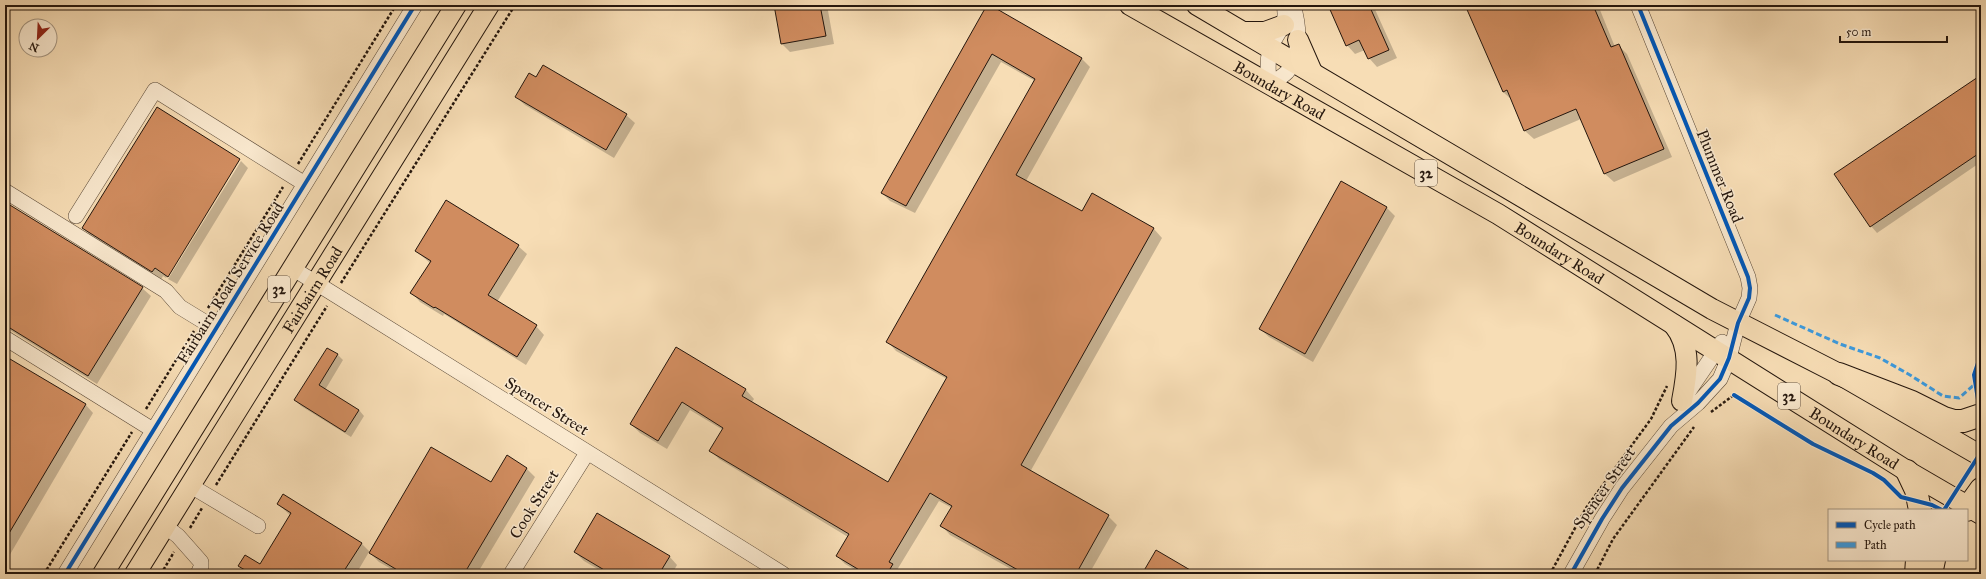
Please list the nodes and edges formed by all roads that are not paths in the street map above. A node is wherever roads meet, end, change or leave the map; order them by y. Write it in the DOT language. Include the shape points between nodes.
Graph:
graph roads {
  1 [pos="415,5"];
  2 [pos="456,5"];
  3 [pos="489,5"];
  4 [pos="1130,5"];
  5 [pos="1197,5"];
  6 [pos="1284,5"];
  7 [pos="1293,5"];
  8 [pos="1638,5"];
  9 [pos="1284,25"];
  10 [pos="1244,32"];
  11 [pos="1298,40"];
  12 [pos="1271,48"];
  13 [pos="1294,61"];
  14 [pos="1312,72"];
  15 [pos="1269,85"];
  16 [pos="305,184"];
  17 [pos="5,191"];
  18 [pos="76,216"];
  19 [pos="292,268"];
  20 [pos="316,283"];
  21 [pos="1673,323"];
  22 [pos="1738,323"];
  23 [pos="216,329"];
  24 [pos="5,338"];
  25 [pos="1722,354"];
  26 [pos="1839,374"];
  27 [pos="1682,401"];
  28 [pos="1981,415"];
  29 [pos="1671,426"];
  30 [pos="153,430"];
  31 [pos="587,452"];
  32 [pos="1981,456"];
  33 [pos="1907,471"];
  34 [pos="191,486"];
  35 [pos="1981,490"];
  36 [pos="1920,509"];
  37 [pos="1972,510"];
  38 [pos="165,526"];
  39 [pos="258,526"];
  40 [pos="1918,561"];
  41 [pos="1934,561"];
  42 [pos="64,574"];
  43 [pos="103,574"];
  44 [pos="135,574"];
  45 [pos="198,574"];
  46 [pos="511,574"];
  47 [pos="783,574"];
  48 [pos="1571,574"];
  49 [pos="1916,574"];
  50 [pos="1931,574"];
  1 -- 16 [label="street, Fairbairn Road Service Road"];
  2 -- 19 [label="main road, Fairbairn Road / 32"];
  3 -- 20 [label="main road, Fairbairn Road / 32"];
  4 -- 15 [label="main road, Boundary Road / 32"];
  5 -- 10 [label="main road, Boundary Road / 32"];
  6 -- 9 [label="street"];
  7 -- 11 [label="street" via="1297,18"];
  8 -- 22 [label="street, Plummer Road" via="1748,277 1749,298"];
  9 -- 10 [label="main road" via="1265,32"];
  9 -- 12 [label="street"];
  10 -- 12 [label="main road, Boundary Road / 32"];
  11 -- 13 [label="street"];
  11 -- 14 [label="main road"];
  12 -- 13 [label="main road, Boundary Road / 32"];
  12 -- 15 [label="street" via="1268,62"];
  13 -- 14 [label="main road, Boundary Road / 32"];
  13 -- 15 [label="street" via="1286,72"];
  14 -- 22 [label="main road, Boundary Road / 32"];
  15 -- 21 [label="main road, Boundary Road / 32" via="1498,214"];
  16 -- 18 [label="street" via="155,90"];
  16 -- 23 [label="street, Fairbairn Road Service Road"];
  17 -- 23 [label="street" via="166,291 180,307"];
  19 -- 20 [label="street, Spencer Street"];
  19 -- 43 [label="main road, Fairbairn Road / 32"];
  20 -- 31 [label="street, Spencer Street"];
  20 -- 34 [label="main road, Fairbairn Road / 32"];
  21 -- 25 [label="main road, Boundary Road / 32"];
  21 -- 27 [label="main road" via="1682,334 1687,360"];
  22 -- 25 [label="street, Plummer Road"];
  22 -- 26 [label="main road, Boundary Road / 32"];
  23 -- 30 [label="street, Fairbairn Road Service Road"];
  24 -- 30 [label="street"];
  25 -- 27 [label="street, Spencer Street"];
  25 -- 29 [label="street, Spencer Street" via="1720,379 1698,403"];
  25 -- 33 [label="main road, Boundary Road / 32"];
  26 -- 28 [label="highway" via="1954,421"];
  26 -- 32 [label="main road, Boundary Road / 32"];
  27 -- 29 [label="street, Spencer Street"];
  29 -- 48 [label="street, Spencer Street" via="1622,488"];
  30 -- 42 [label="street, Fairbairn Road Service Road"];
  31 -- 46 [label="street, Cook Street"];
  31 -- 47 [label="street, Spencer Street"];
  33 -- 36 [label="highway" via="1916,490"];
  33 -- 37 [label="main road, Boundary Road / 32"];
  34 -- 38 [label="main road, Fairbairn Road / 32"];
  34 -- 39 [label="street"];
  35 -- 37 [label="highway"];
  38 -- 44 [label="main road, Fairbairn Road / 32"];
  38 -- 45 [label="street" via="178,536 201,562 202,567"];
  40 -- 49 [label="highway"];
  41 -- 50 [label="highway"];
}
